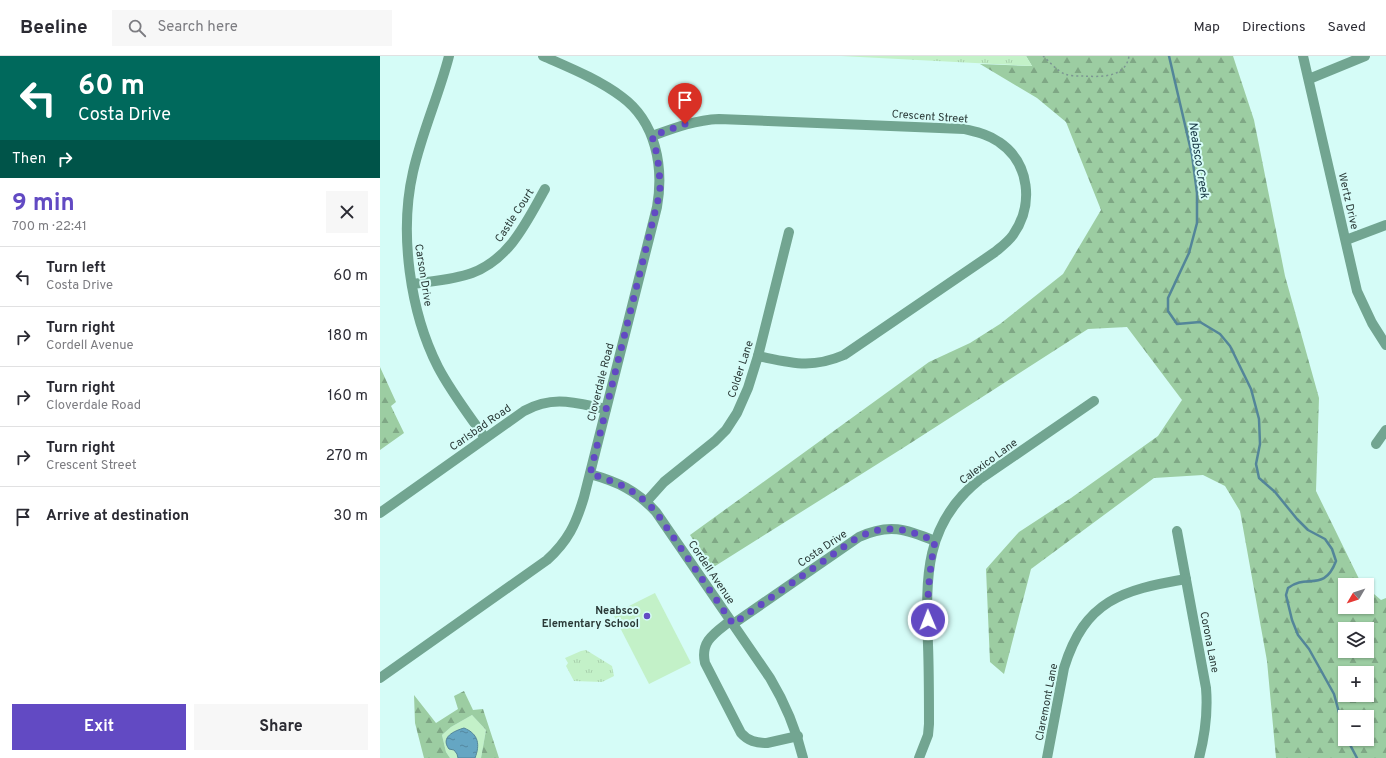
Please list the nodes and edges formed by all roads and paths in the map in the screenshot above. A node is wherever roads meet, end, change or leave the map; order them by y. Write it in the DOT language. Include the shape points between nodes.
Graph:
graph roads {
  1 [pos="449,56"];
  2 [pos="543,56"];
  3 [pos="1044,56"];
  4 [pos="1129,56"];
  5 [pos="1303,56"];
  6 [pos="1365,56"];
  7 [pos="1309,79"];
  8 [pos="652,136"];
  9 [pos="545,188"];
  10 [pos="1386,225"];
  11 [pos="789,232"];
  12 [pos="1346,240"];
  13 [pos="412,284"];
  14 [pos="1386,345"];
  15 [pos="758,356"];
  16 [pos="1094,401"];
  17 [pos="606,409"];
  18 [pos="1386,430"];
  19 [pos="485,438"];
  20 [pos="1376,444"];
  21 [pos="590,474"];
  22 [pos="647,501"];
  23 [pos="380,513"];
  24 [pos="1176,531"];
  25 [pos="935,541"];
  26 [pos="1186,579"];
  27 [pos="732,622"];
  28 [pos="380,678"];
  29 [pos="798,736"];
  30 [pos="803,758"];
  31 [pos="919,758"];
  32 [pos="1047,758"];
  33 [pos="1199,758"];
  1 -- 13 [label="street, Carson Drive" via="418,152 409,192 407,236"];
  2 -- 8 [label="street, Cloverdale Road" via="611,89 634,109"];
  3 -- 4 [label="path" via="1064,74 1102,77 1118,73 1128,62"];
  5 -- 7 [label="street, Wertz Drive"];
  6 -- 7 [label="street"];
  7 -- 12 [label="street, Wertz Drive"];
  8 -- 15 [label="street, Crescent Street" via="685,124 710,119 964,129 982,133 998,141 1013,155 1019,165 1026,184 1026,206 1012,236 995,252 844,355 825,362 805,364"];
  8 -- 17 [label="street, Cloverdale Road" via="659,162 660,192"];
  9 -- 13 [label="street, Castle Court" via="510,246 498,258 485,267 460,276"];
  10 -- 12 [label="street"];
  11 -- 15 [label="street, Colder Lane"];
  12 -- 14 [label="street, Wertz Drive" via="1357,291"];
  13 -- 19 [label="street, Carson Drive" via="422,327 433,357 449,386"];
  15 -- 22 [label="street, Colder Lane" via="743,403 726,430 664,482"];
  16 -- 25 [label="street, Calexico Lane" via="967,490 948,512"];
  17 -- 19 [label="street, Carlsbad Road" via="562,401 543,403 524,411"];
  17 -- 21 [label="street, Cloverdale Road"];
  18 -- 20 [label="street"];
  19 -- 23 [label="street, Carlsbad Road"];
  21 -- 22 [label="street, Cordell Avenue" via="627,487"];
  21 -- 28 [label="street, Cloverdale Road" via="573,529 558,550"];
  22 -- 27 [label="street, Cordell Avenue"];
  24 -- 26 [label="street, Corona Lane"];
  25 -- 27 [label="street, Costa Drive" via="903,529 870,532 858,537"];
  25 -- 31 [label="street, Calexico Lane" via="930,564 927,607 929,724 928,735"];
  26 -- 32 [label="street, Claremont Lane" via="1134,590 1116,597 1099,609 1081,629 1068,653 1064,668"];
  26 -- 33 [label="street, Corona Lane" via="1207,701 1206,727"];
  27 -- 29 [label="street, Cordell Avenue" via="779,692"];
  27 -- 29 [label="street, Costa Drive" via="708,641 704,648 704,657 742,733 748,739 761,744"];
  29 -- 30 [label="street, Cordell Avenue"];
}
